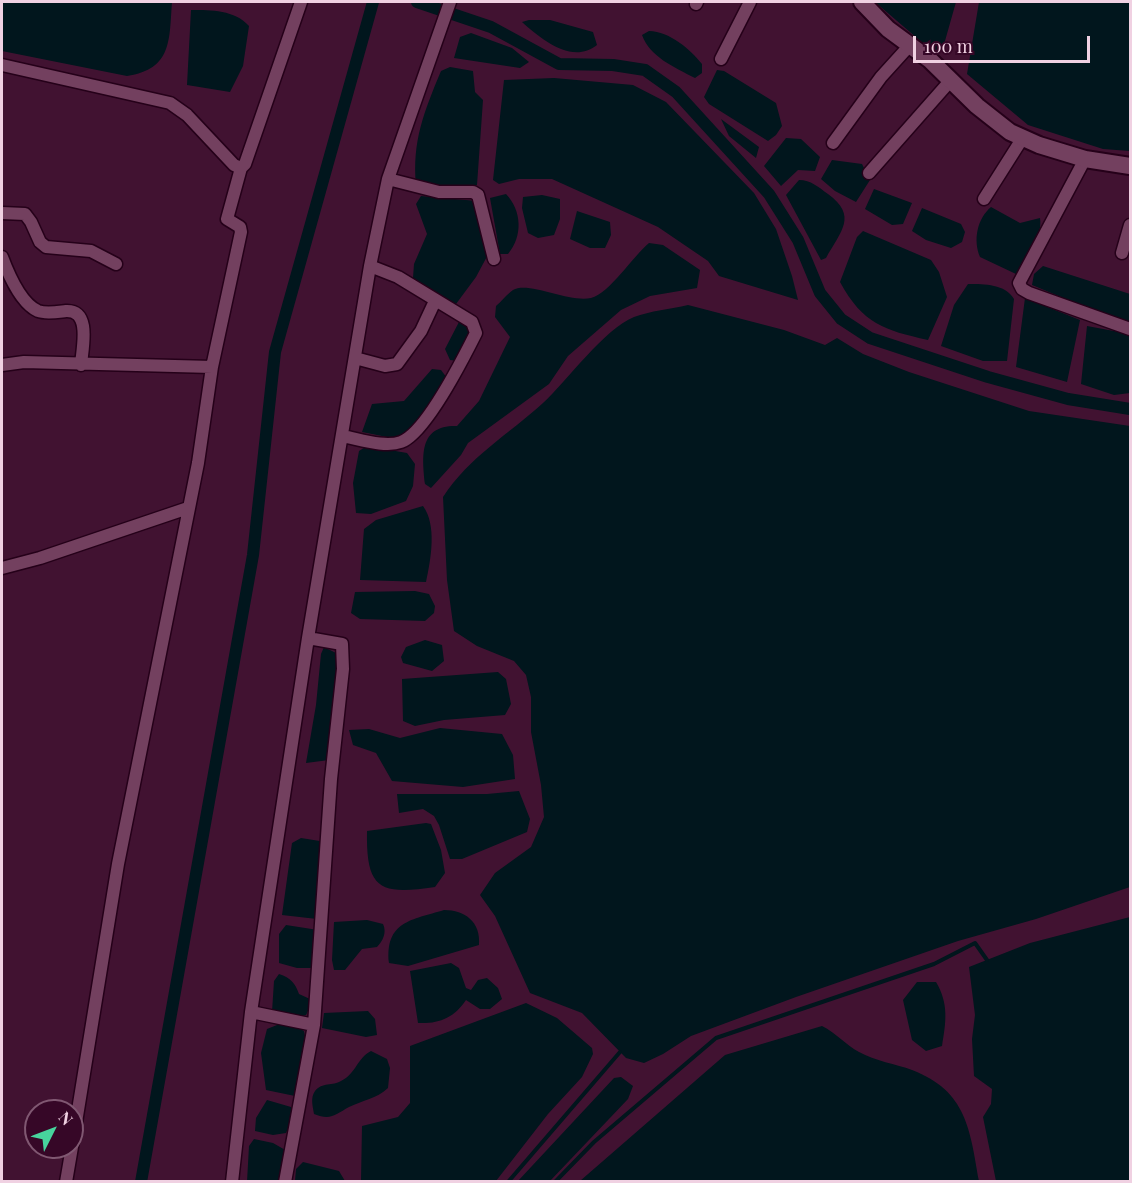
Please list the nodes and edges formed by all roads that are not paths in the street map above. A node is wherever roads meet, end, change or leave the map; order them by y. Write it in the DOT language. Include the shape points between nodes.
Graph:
graph roads {
  1 [pos="301,2"];
  2 [pos="750,2"];
  3 [pos="862,2"];
  4 [pos="449,3"];
  5 [pos="910,45"];
  6 [pos="721,59"];
  7 [pos="2,65"];
  8 [pos="951,80"];
  9 [pos="1022,138"];
  10 [pos="833,143"];
  11 [pos="1084,159"];
  12 [pos="1131,166"];
  13 [pos="241,168"];
  14 [pos="869,173"];
  15 [pos="388,179"];
  16 [pos="984,199"];
  17 [pos="2,213"];
  18 [pos="1131,225"];
  19 [pos="1122,253"];
  20 [pos="2,257"];
  21 [pos="494,259"];
  22 [pos="116,264"];
  23 [pos="370,266"];
  24 [pos="435,301"];
  25 [pos="1131,329"];
  26 [pos="355,358"];
  27 [pos="2,365"];
  28 [pos="81,365"];
  29 [pos="212,367"];
  30 [pos="342,436"];
  31 [pos="188,508"];
  32 [pos="2,568"];
  33 [pos="308,638"];
  34 [pos="251,1012"];
  35 [pos="314,1025"];
  36 [pos="80,1099"];
  37 [pos="70,1159"];
  38 [pos="66,1182"];
  39 [pos="232,1182"];
  40 [pos="285,1182"];
  1 -- 13 [label="street"];
  2 -- 6 [label="street"];
  3 -- 5 [label="street"];
  4 -- 15 [label="street"];
  5 -- 8 [label="street"];
  5 -- 10 [label="street" via="881,77"];
  7 -- 13 [label="street" via="171,103"];
  8 -- 9 [label="street" via="998,124"];
  8 -- 14 [label="street"];
  9 -- 11 [label="street"];
  9 -- 16 [label="street"];
  11 -- 12 [label="street"];
  11 -- 25 [label="street" via="1019,283 1029,293"];
  13 -- 29 [label="street" via="227,219 241,232"];
  15 -- 21 [label="street" via="439,192 478,195"];
  15 -- 23 [label="street"];
  17 -- 22 [label="street" via="25,214 46,247 91,250"];
  18 -- 19 [label="street"];
  20 -- 28 [label="street" via="19,291 33,308 70,311 83,320"];
  23 -- 24 [label="street" via="398,276"];
  23 -- 26 [label="street"];
  24 -- 26 [label="street" via="421,331 397,364 385,366"];
  24 -- 30 [label="street" via="472,322 476,333 429,413 400,443"];
  26 -- 30 [label="street"];
  27 -- 28 [label="street"];
  28 -- 29 [label="street"];
  29 -- 31 [label="street"];
  30 -- 33 [label="street"];
  31 -- 32 [label="street"];
  31 -- 36 [label="street" via="118,864"];
  33 -- 34 [label="street"];
  33 -- 35 [label="street" via="338,641 343,650"];
  34 -- 35 [label="street"];
  34 -- 39 [label="street"];
  35 -- 40 [label="street"];
  37 -- 38 [label="street"];
}
